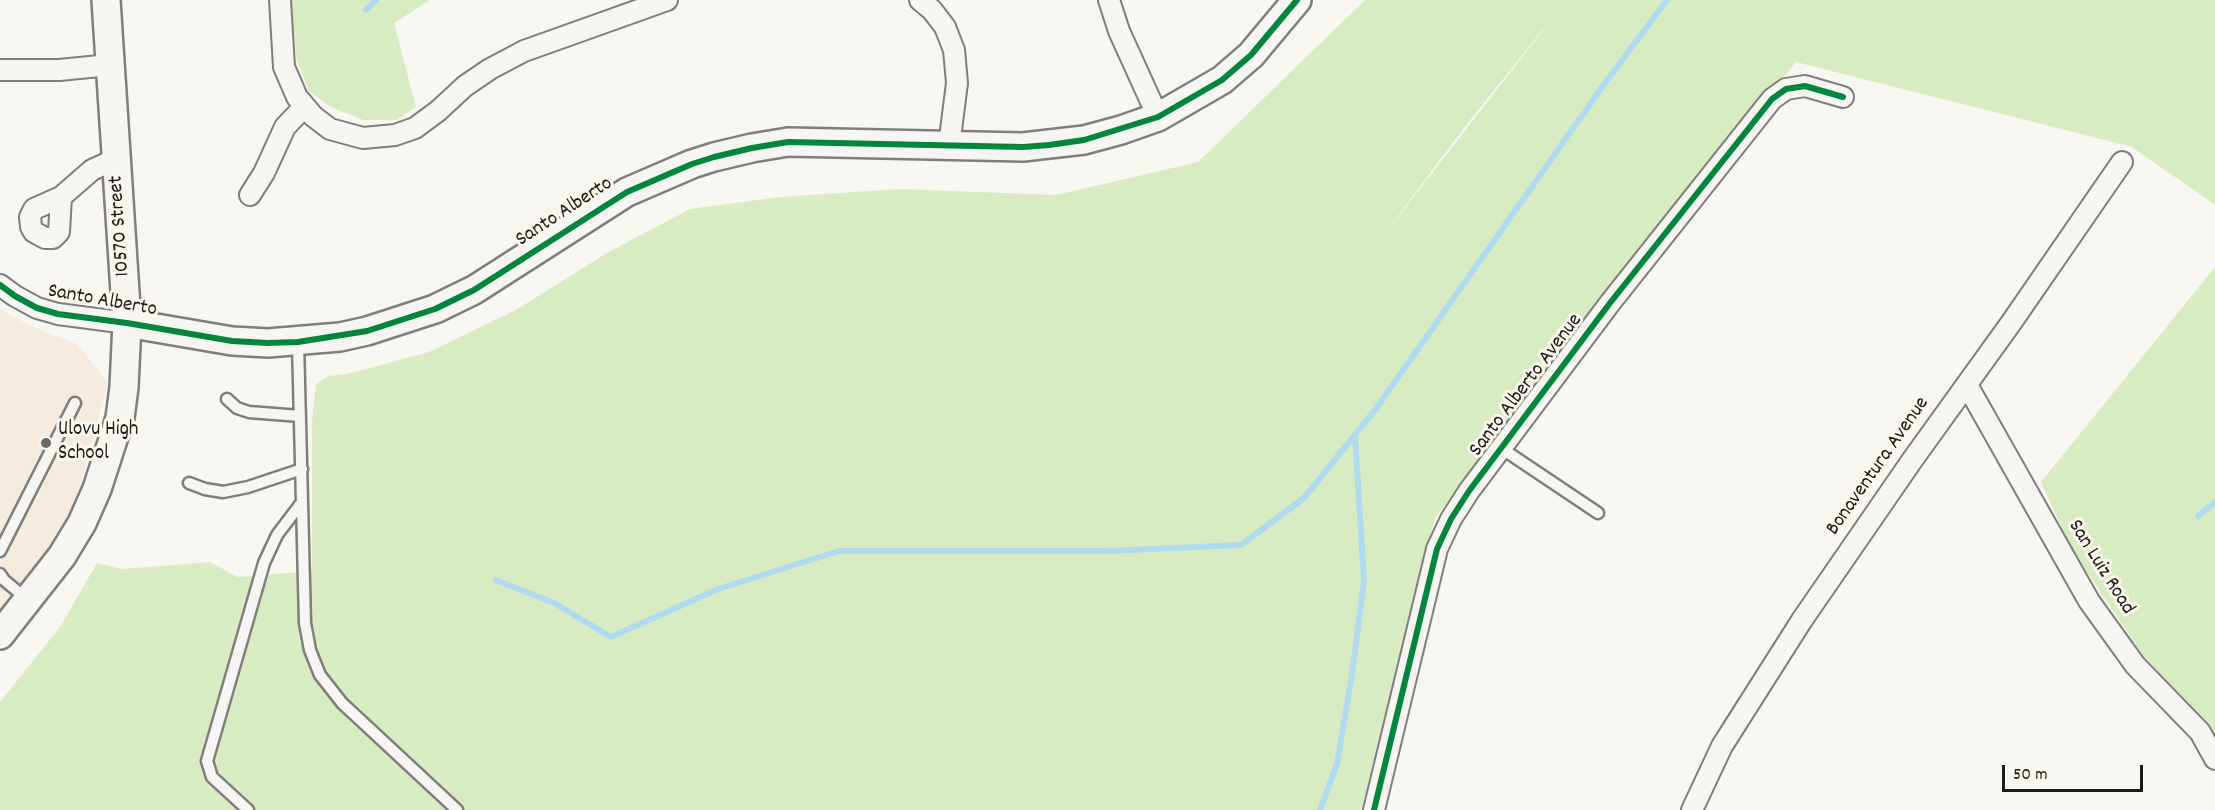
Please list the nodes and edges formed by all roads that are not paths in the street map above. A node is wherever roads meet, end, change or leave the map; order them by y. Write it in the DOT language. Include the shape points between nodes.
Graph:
graph roads {
  1 [pos="106,0"];
  2 [pos="280,0"];
  3 [pos="668,0"];
  4 [pos="920,0"];
  5 [pos="1109,0"];
  6 [pos="1297,0"];
  7 [pos="110,65"];
  8 [pos="0,70"];
  9 [pos="1843,97"];
  10 [pos="304,107"];
  11 [pos="1158,117"];
  12 [pos="949,146"];
  13 [pos="116,159"];
  14 [pos="2122,162"];
  15 [pos="250,195"];
  16 [pos="61,196"];
  17 [pos="0,285"];
  18 [pos="127,323"];
  19 [pos="298,342"];
  20 [pos="1967,385"];
  21 [pos="227,399"];
  22 [pos="75,403"];
  23 [pos="300,416"];
  24 [pos="1501,448"];
  25 [pos="302,469"];
  26 [pos="189,483"];
  27 [pos="302,502"];
  28 [pos="1598,513"];
  29 [pos="0,551"];
  30 [pos="0,574"];
  31 [pos="28,600"];
  32 [pos="0,635"];
  33 [pos="2215,759"];
  34 [pos="248,810"];
  35 [pos="457,810"];
  36 [pos="1374,810"];
  37 [pos="1692,810"];
  1 -- 7 [label="street, 10570 Street"];
  2 -- 10 [label="street" via="284,67 288,82"];
  3 -- 10 [label="street" via="524,51 465,86 415,128 395,135 347,135 330,129"];
  4 -- 12 [label="street" via="945,27 954,50 957,82"];
  5 -- 11 [label="street"];
  6 -- 11 [label="street, Santo Alberto" via="1251,55 1222,80"];
  7 -- 8 [label="street"];
  7 -- 13 [label="street, 10570 Street"];
  9 -- 24 [label="street, Santo Alberto Avenue" via="1805,86 1786,89 1772,99"];
  10 -- 15 [label="street" via="285,127"];
  11 -- 12 [label="street, Santo Alberto" via="1084,140 1049,145"];
  12 -- 19 [label="street, Santo Alberto" via="788,142 692,164 627,192 474,290 435,309 367,331"];
  13 -- 16 [label="street" via="92,170"];
  13 -- 18 [label="street, 10570 Street"];
  14 -- 20 [label="street, Bonaventura Avenue"];
  17 -- 18 [label="street, Santo Alberto" via="37,308"];
  18 -- 19 [label="street, Santo Alberto" via="232,341"];
  18 -- 31 [label="street, 10570 Street" via="120,418 100,478 82,523"];
  19 -- 23 [label="lane"];
  20 -- 33 [label="street, San Luiz Road" via="2089,600 2135,665 2200,732"];
  20 -- 37 [label="street, Bonaventura Avenue" via="1762,680 1722,746"];
  21 -- 23 [label="lane" via="249,412"];
  22 -- 29 [label="lane"];
  23 -- 25 [label="lane"];
  24 -- 28 [label="lane"];
  24 -- 36 [label="street, Santo Alberto Avenue" via="1451,519 1437,549"];
  25 -- 26 [label="lane" via="223,492"];
  25 -- 27 [label="lane"];
  27 -- 34 [label="lane" via="277,535 264,563 207,761 212,777"];
  27 -- 35 [label="lane" via="305,623 320,675 342,703"];
  30 -- 31 [label="lane"];
  31 -- 32 [label="street, 10570 Street"];
}
